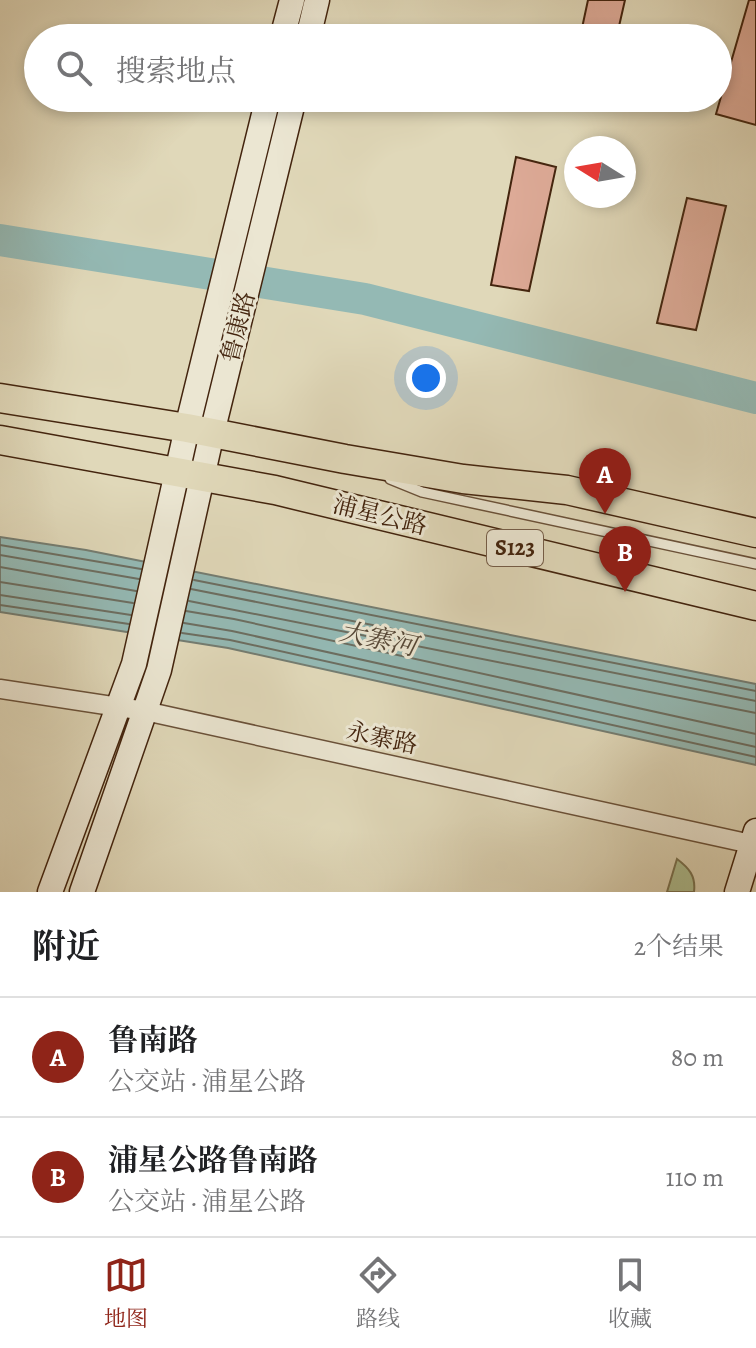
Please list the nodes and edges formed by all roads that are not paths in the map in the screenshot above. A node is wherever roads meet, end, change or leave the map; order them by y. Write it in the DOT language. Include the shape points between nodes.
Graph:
graph roads {
  1 [pos="292,0"];
  2 [pos="317,0"];
  3 [pos="286,24"];
  4 [pos="311,24"];
  5 [pos="265,112"];
  6 [pos="290,112"];
  7 [pos="0,398"];
  8 [pos="199,431"];
  9 [pos="0,440"];
  10 [pos="345,459"];
  11 [pos="191,474"];
  12 [pos="756,533"];
  13 [pos="756,564"];
  14 [pos="756,606"];
  15 [pos="0,689"];
  16 [pos="119,707"];
  17 [pos="145,711"];
  18 [pos="754,837"];
  19 [pos="50,892"];
  20 [pos="82,892"];
  21 [pos="737,892"];
  1 -- 3 [label="street"];
  2 -- 4 [label="street"];
  5 -- 8 [label="street, 鲁康路"];
  6 -- 8 [label="street, 鲁康路"];
  7 -- 8 [label="main road, 浦星公路"];
  8 -- 10 [label="main road, 浦星公路"];
  8 -- 11 [label="street, 鲁康路"];
  9 -- 11 [label="main road, 浦星公路 / S123"];
  10 -- 12 [label="main road, 浦星公路" via="567,490"];
  10 -- 13 [label="lane" via="422,492"];
  11 -- 14 [label="main road, 浦星公路 / S123"];
  11 -- 16 [label="street, 鲁康路" via="161,550"];
  11 -- 17 [label="street, 鲁康路" via="186,556"];
  15 -- 16 [label="street, 永寨路"];
  16 -- 17 [label="street, 永寨路"];
  16 -- 19 [label="street"];
  17 -- 18 [label="street, 永寨路"];
  17 -- 20 [label="street"];
  18 -- 21 [label="street"];
}
